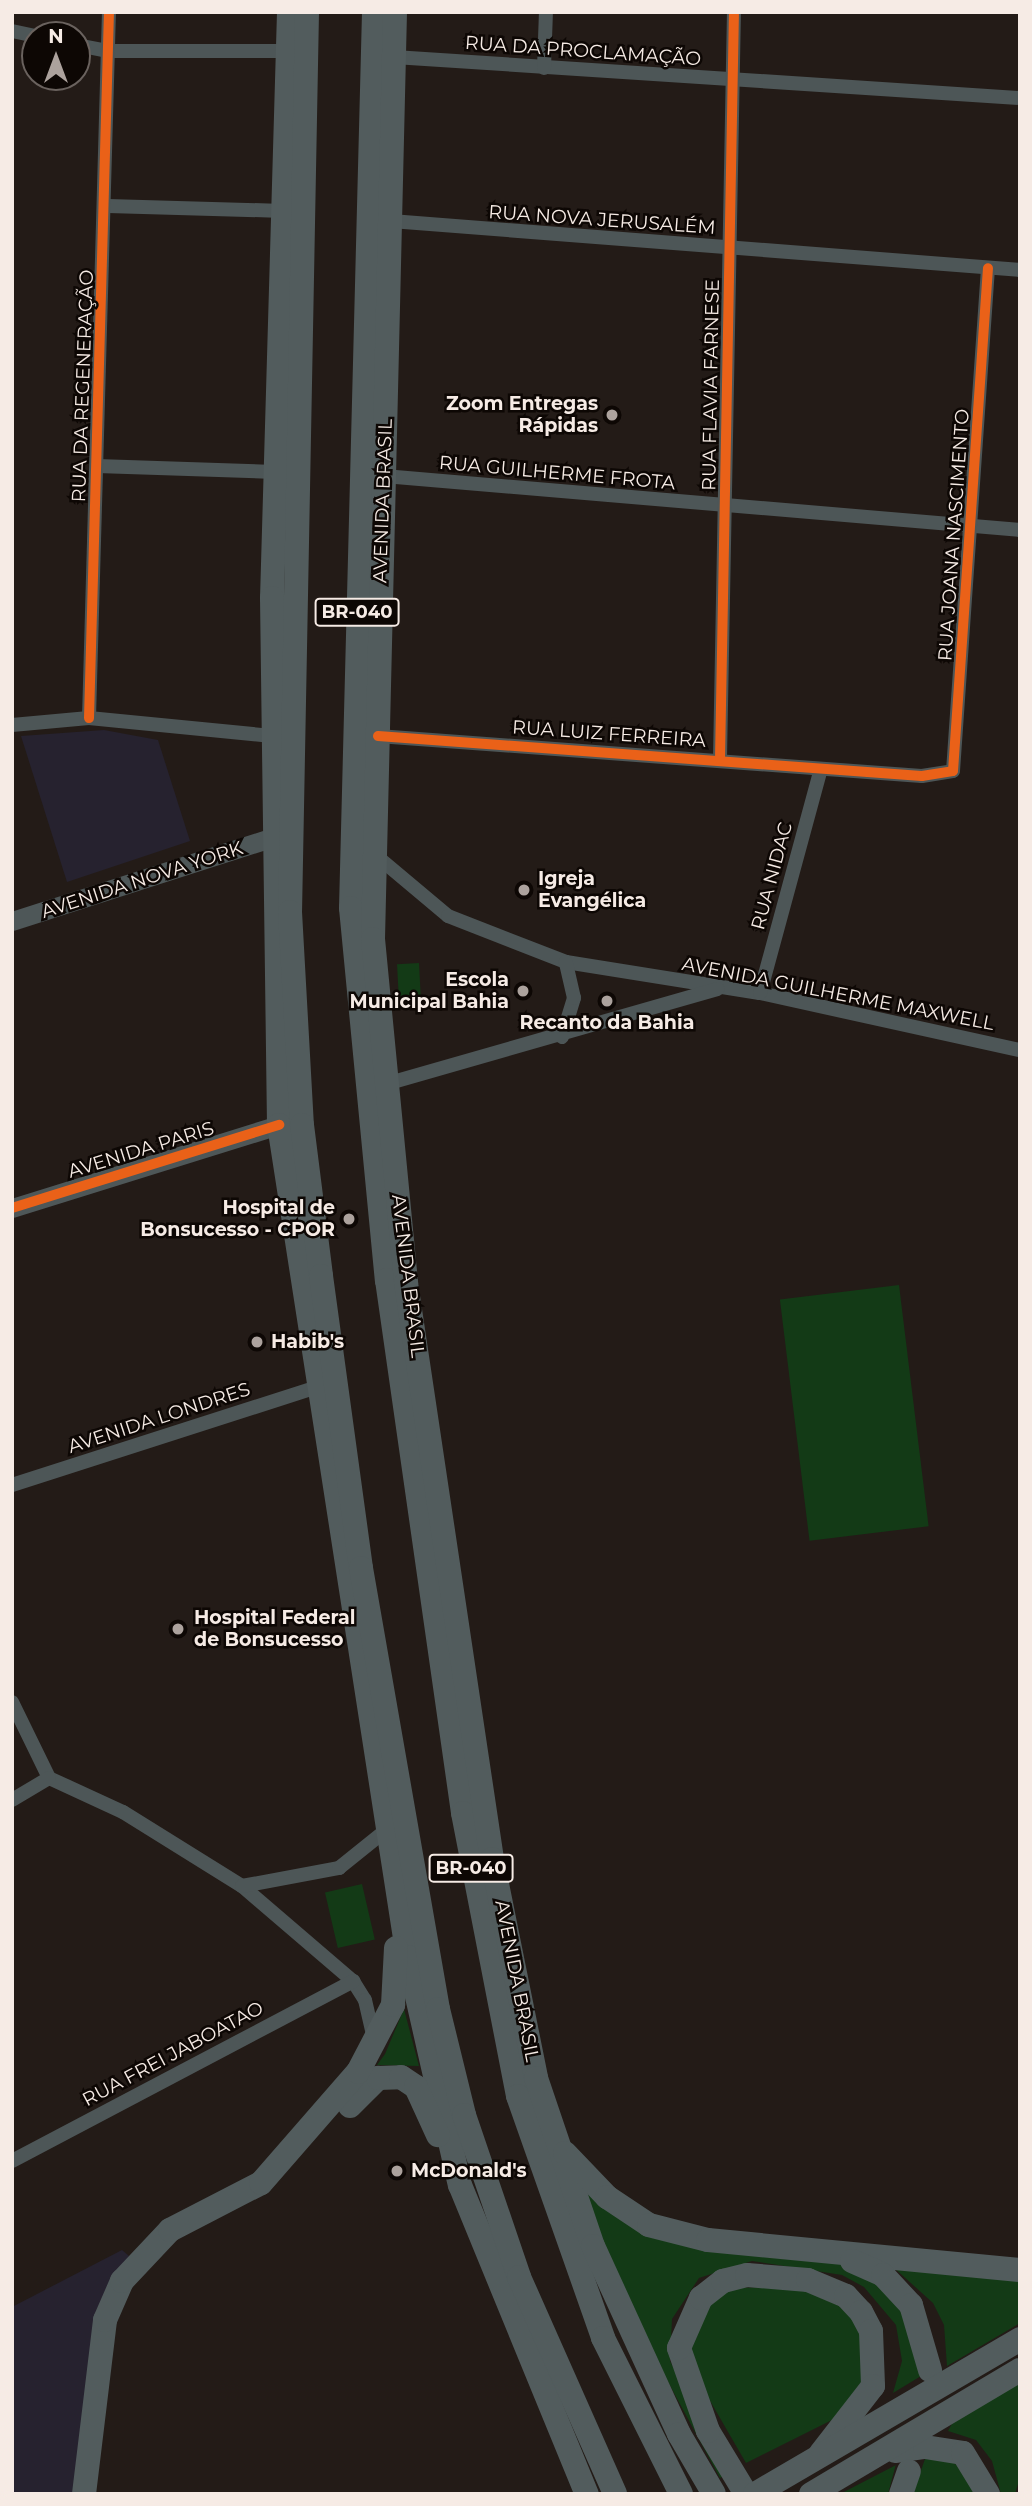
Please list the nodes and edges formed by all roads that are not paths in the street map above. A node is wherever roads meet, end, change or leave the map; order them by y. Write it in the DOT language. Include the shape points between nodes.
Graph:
graph roads {
  1 [pos="109,12"];
  2 [pos="289,12"];
  3 [pos="307,12"];
  4 [pos="374,12"];
  5 [pos="395,12"];
  6 [pos="546,12"];
  7 [pos="734,12"];
  8 [pos="91,48"];
  9 [pos="108,51"];
  10 [pos="288,51"];
  11 [pos="394,57"];
  12 [pos="544,68"];
  13 [pos="734,81"];
  14 [pos="1020,98"];
  15 [pos="108,206"];
  16 [pos="283,211"];
  17 [pos="391,221"];
  18 [pos="730,249"];
  19 [pos="988,268"];
  20 [pos="1020,270"];
  21 [pos="97,466"];
  22 [pos="275,472"];
  23 [pos="384,476"];
  24 [pos="727,508"];
  25 [pos="294,526"];
  26 [pos="975,526"];
  27 [pos="1020,530"];
  28 [pos="356,636"];
  29 [pos="89,718"];
  30 [pos="12,725"];
  31 [pos="272,736"];
  32 [pos="378,736"];
  33 [pos="720,759"];
  34 [pos="821,769"];
  35 [pos="922,776"];
  36 [pos="271,838"];
  37 [pos="373,853"];
  38 [pos="12,921"];
  39 [pos="566,962"];
  40 [pos="724,987"];
  41 [pos="760,993"];
  42 [pos="562,1037"];
  43 [pos="1020,1050"];
  44 [pos="386,1084"];
  45 [pos="279,1125"];
  46 [pos="12,1208"];
  47 [pos="318,1387"];
  48 [pos="12,1485"];
  49 [pos="12,1702"];
  50 [pos="49,1778"];
  51 [pos="12,1800"];
  52 [pos="385,1831"];
  53 [pos="242,1886"];
  54 [pos="397,1899"];
  55 [pos="353,1981"];
  56 [pos="375,2045"];
  57 [pos="558,2145"];
  58 [pos="12,2161"];
  59 [pos="460,2185"];
  60 [pos="838,2255"];
  61 [pos="1020,2270"];
  62 [pos="1020,2339"];
  63 [pos="930,2370"];
  64 [pos="1020,2370"];
  65 [pos="570,2454"];
  66 [pos="821,2454"];
  67 [pos="881,2454"];
  68 [pos="748,2490"];
  69 [pos="83,2494"];
  70 [pos="98,2494"];
  71 [pos="587,2494"];
  72 [pos="598,2494"];
  73 [pos="615,2494"];
  74 [pos="681,2494"];
  75 [pos="714,2494"];
  76 [pos="811,2494"];
  77 [pos="988,2494"];
  1 -- 9 [label="street, RUA DA REGENERAÇÃO"];
  2 -- 10 [label="highway"];
  3 -- 25 [label="highway, BR-040"];
  4 -- 28 [label="highway, AVENIDA BRASIL / BR-040"];
  5 -- 11 [label="highway, AVENIDA BRASIL"];
  6 -- 12 [label="street"];
  7 -- 13 [label="street, RUA FLAVIA FARNESE"];
  8 -- 9 [label="street"];
  9 -- 10 [label="street"];
  9 -- 15 [label="street, RUA DA REGENERAÇÃO"];
  10 -- 16 [label="highway"];
  11 -- 12 [label="street, RUA DA PROCLAMAÇÃO"];
  11 -- 17 [label="highway, AVENIDA BRASIL"];
  12 -- 13 [label="street, RUA DA PROCLAMAÇÃO"];
  13 -- 14 [label="street, RUA DA PROCLAMAÇÃO"];
  13 -- 18 [label="street, RUA FLAVIA FARNESE"];
  15 -- 16 [label="street"];
  15 -- 21 [label="street, RUA DA REGENERAÇÃO"];
  16 -- 22 [label="highway"];
  17 -- 18 [label="street, RUA NOVA JERUSALÉM"];
  17 -- 23 [label="highway, AVENIDA BRASIL"];
  18 -- 19 [label="street, RUA NOVA JERUSALÉM"];
  18 -- 24 [label="street, RUA FLAVIA FARNESE"];
  19 -- 20 [label="street, RUA NOVA JERUSALÉM"];
  19 -- 26 [label="street, RUA JOANA NASCIMENTO"];
  21 -- 22 [label="street"];
  21 -- 29 [label="street, RUA DA REGENERAÇÃO"];
  22 -- 31 [label="highway"];
  23 -- 24 [label="street, RUA GUILHERME FROTA"];
  23 -- 32 [label="highway, AVENIDA BRASIL"];
  24 -- 26 [label="street, RUA GUILHERME FROTA"];
  24 -- 33 [label="street, RUA FLAVIA FARNESE"];
  25 -- 31 [label="highway" via="286,572 281,698"];
  25 -- 73 [label="highway, BR-040" via="290,912 295,1027 321,1276 364,1582 417,1904 464,2115 557,2373"];
  26 -- 27 [label="street, RUA GUILHERME FROTA"];
  26 -- 35 [label="street, RUA JOANA NASCIMENTO" via="959,757 947,776"];
  28 -- 37 [label="highway"];
  28 -- 74 [label="highway, AVENIDA BRASIL / BR-040" via="351,908 365,1095 430,1593 480,1922 518,2096 545,2182 603,2338"];
  29 -- 30 [label="street"];
  29 -- 31 [label="street"];
  31 -- 36 [label="highway"];
  32 -- 33 [label="street, RUA LUIZ FERREIRA"];
  32 -- 37 [label="highway, AVENIDA BRASIL"];
  33 -- 34 [label="street, RUA LUIZ FERREIRA"];
  34 -- 35 [label="street, RUA LUIZ FERREIRA"];
  34 -- 41 [label="street, RUA NIDAC"];
  36 -- 38 [label="main road, AVENIDA NOVA YORK"];
  36 -- 45 [label="highway"];
  37 -- 39 [label="street, AVENIDA GUILHERME MAXWELL" via="448,916"];
  37 -- 44 [label="highway, AVENIDA BRASIL" via="373,939"];
  39 -- 40 [label="street, AVENIDA GUILHERME MAXWELL"];
  39 -- 42 [label="street" via="574,998"];
  40 -- 41 [label="street, AVENIDA GUILHERME MAXWELL"];
  40 -- 42 [label="street"];
  41 -- 43 [label="street, AVENIDA GUILHERME MAXWELL"];
  42 -- 44 [label="street"];
  44 -- 57 [label="highway, AVENIDA BRASIL" via="407,1283 492,1859 536,2078"];
  45 -- 46 [label="main road, AVENIDA PARIS"];
  45 -- 47 [label="highway"];
  47 -- 48 [label="street, AVENIDA LONDRES"];
  47 -- 52 [label="highway"];
  49 -- 50 [label="street"];
  50 -- 51 [label="street"];
  50 -- 53 [label="street" via="123,1812"];
  52 -- 53 [label="street" via="339,1868"];
  52 -- 54 [label="highway"];
  53 -- 55 [label="street"];
  54 -- 56 [label="highway" via="395,1991"];
  54 -- 59 [label="highway"];
  55 -- 56 [label="street" via="370,2012"];
  55 -- 58 [label="street, RUA FREI JABOATAO"];
  56 -- 69 [label="highway" via="261,2183 170,2230 128,2272 105,2320"];
  57 -- 60 [label="highway" via="607,2197 649,2225 708,2240"];
  57 -- 75 [label="highway, AVENIDA BRASIL" via="632,2335"];
  59 -- 65 [label="highway"];
  59 -- 70 [label="highway" via="416,2087 401,2077 378,2078 282,2179 160,2258 132,2295 118,2330"];
  60 -- 61 [label="highway"];
  60 -- 63 [label="highway" via="900,2290 921,2322"];
  62 -- 66 [label="highway"];
  64 -- 67 [label="highway"];
  65 -- 71 [label="highway"];
  65 -- 72 [label="highway"];
  66 -- 68 [label="highway"];
  66 -- 68 [label="highway" via="873,2386 871,2331 862,2312 846,2296 808,2280 747,2275 723,2281 701,2298 679,2348 708,2431"];
  67 -- 76 [label="highway"];
  67 -- 77 [label="highway" via="925,2446 963,2454"];
}
